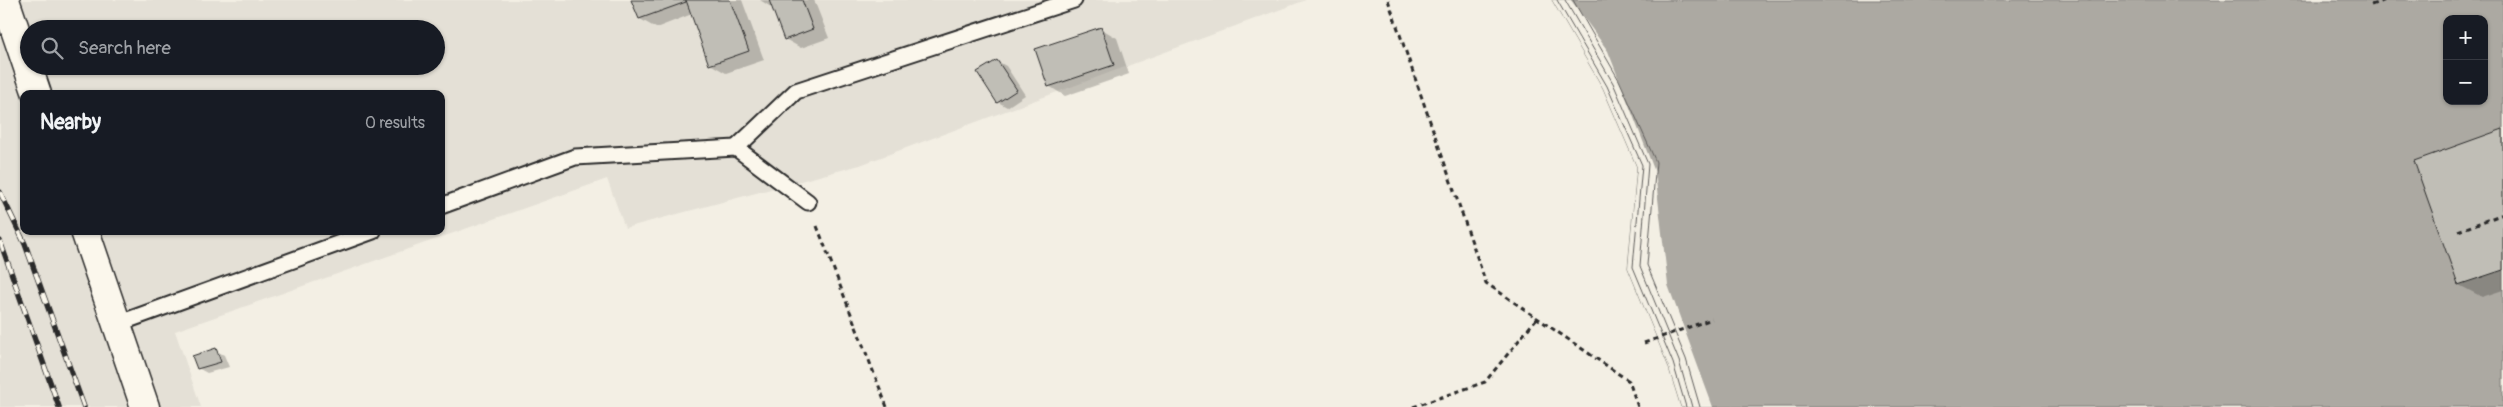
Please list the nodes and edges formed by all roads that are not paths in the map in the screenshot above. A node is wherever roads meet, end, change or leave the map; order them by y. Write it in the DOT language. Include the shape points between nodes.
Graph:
graph roads {
  1 [pos="5,0"];
  2 [pos="1074,0"];
  3 [pos="20,43"];
  4 [pos="31,75"];
  5 [pos="37,90"];
  6 [pos="736,148"];
  7 [pos="808,202"];
  8 [pos="445,205"];
  9 [pos="86,235"];
  10 [pos="362,235"];
  11 [pos="117,324"];
  12 [pos="145,407"];
  1 -- 3 [label="street"];
  2 -- 6 [label="lane" via="796,91"];
  4 -- 5 [label="street"];
  6 -- 7 [label="lane"];
  6 -- 8 [label="lane" via="575,157"];
  9 -- 11 [label="street"];
  10 -- 11 [label="lane"];
  11 -- 12 [label="street"];
}
